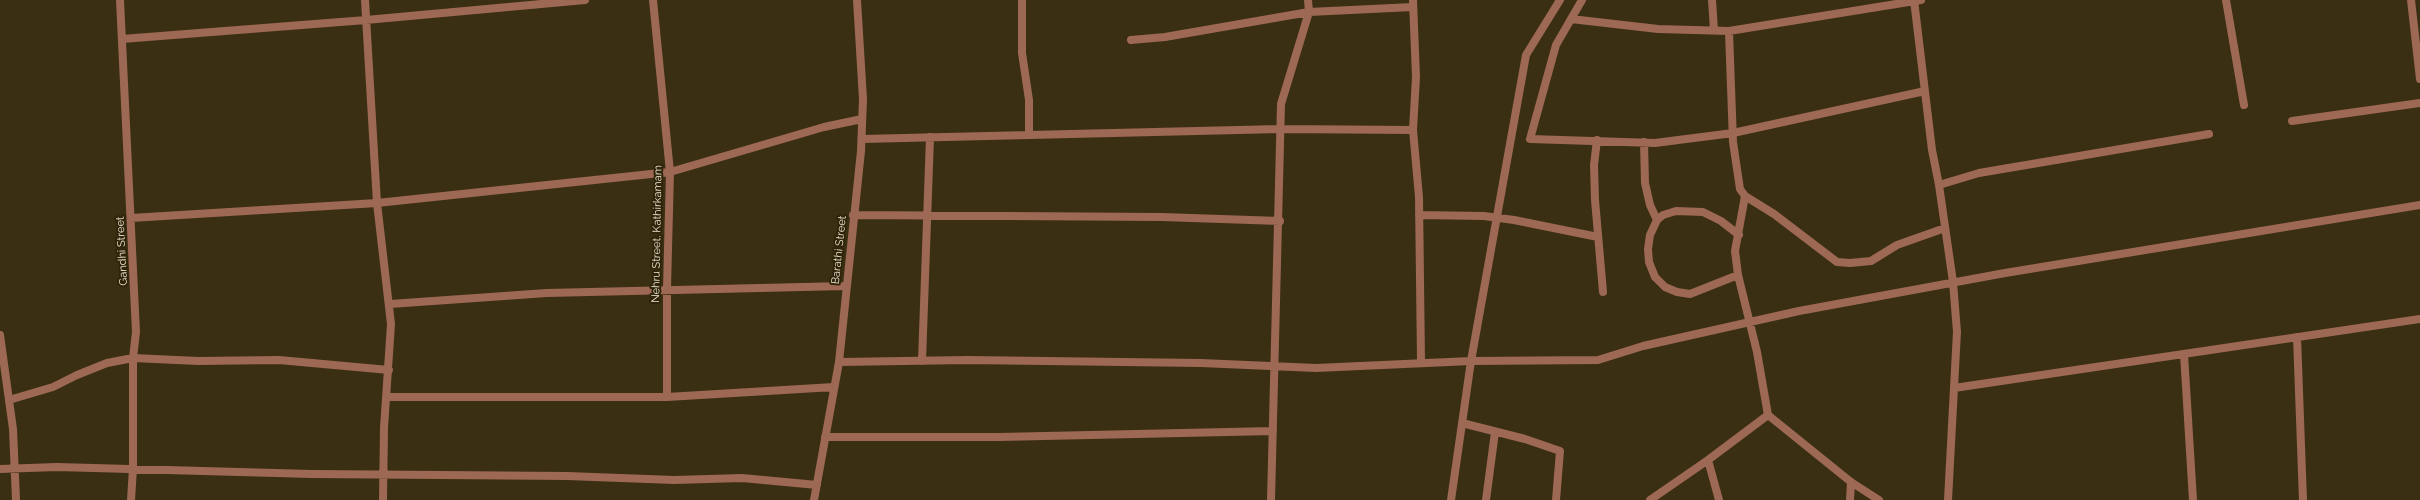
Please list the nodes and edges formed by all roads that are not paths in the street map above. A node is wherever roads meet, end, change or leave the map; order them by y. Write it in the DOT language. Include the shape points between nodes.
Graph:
graph roads {
  1 [pos="120,0"];
  2 [pos="365,0"];
  3 [pos="585,0"];
  4 [pos="653,0"];
  5 [pos="857,0"];
  6 [pos="1022,0"];
  7 [pos="1308,0"];
  8 [pos="1560,0"];
  9 [pos="1582,0"];
  10 [pos="1712,0"];
  11 [pos="1917,0"];
  12 [pos="2226,0"];
  13 [pos="2411,0"];
  14 [pos="1413,3"];
  15 [pos="1309,12"];
  16 [pos="1571,19"];
  17 [pos="366,20"];
  18 [pos="1714,30"];
  19 [pos="1729,31"];
  20 [pos="122,39"];
  21 [pos="1131,40"];
  22 [pos="2419,63"];
  23 [pos="2420,78"];
  24 [pos="1925,91"];
  25 [pos="2420,103"];
  26 [pos="2244,105"];
  27 [pos="862,119"];
  28 [pos="2292,120"];
  29 [pos="1280,129"];
  30 [pos="1413,130"];
  31 [pos="1733,132"];
  32 [pos="2209,134"];
  33 [pos="1028,135"];
  34 [pos="930,137"];
  35 [pos="862,139"];
  36 [pos="1597,140"];
  37 [pos="1644,142"];
  38 [pos="670,172"];
  39 [pos="1939,185"];
  40 [pos="1745,196"];
  41 [pos="377,203"];
  42 [pos="2420,205"];
  43 [pos="853,215"];
  44 [pos="927,215"];
  45 [pos="1419,215"];
  46 [pos="131,218"];
  47 [pos="1498,218"];
  48 [pos="1658,220"];
  49 [pos="1280,221"];
  50 [pos="1945,228"];
  51 [pos="1739,235"];
  52 [pos="1598,237"];
  53 [pos="1738,275"];
  54 [pos="1953,282"];
  55 [pos="846,286"];
  56 [pos="667,288"];
  57 [pos="1603,292"];
  58 [pos="390,304"];
  59 [pos="2420,319"];
  60 [pos="1748,322"];
  61 [pos="0,335"];
  62 [pos="2297,337"];
  63 [pos="2184,354"];
  64 [pos="133,358"];
  65 [pos="922,361"];
  66 [pos="1470,361"];
  67 [pos="839,362"];
  68 [pos="1421,362"];
  69 [pos="1276,367"];
  70 [pos="389,370"];
  71 [pos="834,387"];
  72 [pos="1954,388"];
  73 [pos="387,397"];
  74 [pos="667,397"];
  75 [pos="9,400"];
  76 [pos="1768,415"];
  77 [pos="1462,423"];
  78 [pos="1273,431"];
  79 [pos="1496,432"];
  80 [pos="825,437"];
  81 [pos="1708,460"];
  82 [pos="16,468"];
  83 [pos="133,468"];
  84 [pos="0,469"];
  85 [pos="383,475"];
  86 [pos="1851,482"];
  87 [pos="817,485"];
  88 [pos="16,500"];
  89 [pos="131,500"];
  90 [pos="383,500"];
  91 [pos="814,500"];
  92 [pos="1271,500"];
  93 [pos="1451,500"];
  94 [pos="1486,500"];
  95 [pos="1556,500"];
  96 [pos="1650,500"];
  97 [pos="1719,500"];
  98 [pos="1850,500"];
  99 [pos="1879,500"];
  100 [pos="1948,500"];
  101 [pos="2193,500"];
  102 [pos="2303,500"];
  1 -- 20 [label="street, Gandhi Street"];
  2 -- 17 [label="street"];
  3 -- 17 [label="street"];
  4 -- 38 [label="street, Nehru Street, Kathirkamam"];
  5 -- 27 [label="street, Barathi Street"];
  6 -- 33 [label="street" via="1022,53 1029,100"];
  7 -- 15 [label="street"];
  8 -- 47 [label="street" via="1526,55"];
  9 -- 16 [label="street"];
  10 -- 18 [label="street"];
  11 -- 19 [label="street"];
  11 -- 24 [label="street"];
  12 -- 26 [label="street"];
  13 -- 22 [label="street"];
  14 -- 15 [label="street"];
  14 -- 30 [label="street" via="1416,77"];
  15 -- 21 [label="street" via="1165,37"];
  15 -- 29 [label="street" via="1281,104"];
  16 -- 18 [label="street" via="1658,29"];
  16 -- 36 [label="street" via="1556,46 1530,139"];
  17 -- 20 [label="street"];
  17 -- 41 [label="street"];
  18 -- 19 [label="street"];
  19 -- 31 [label="street"];
  20 -- 46 [label="street, Gandhi Street"];
  22 -- 23 [label="street"];
  24 -- 31 [label="street"];
  24 -- 39 [label="street"];
  25 -- 28 [label="street"];
  27 -- 35 [label="street, Barathi Street"];
  27 -- 38 [label="street" via="824,127"];
  29 -- 30 [label="street"];
  29 -- 33 [label="street"];
  29 -- 49 [label="street"];
  30 -- 45 [label="street"];
  31 -- 37 [label="street"];
  31 -- 40 [label="street" via="1740,189"];
  32 -- 39 [label="street" via="1979,173"];
  33 -- 34 [label="street"];
  34 -- 35 [label="street"];
  34 -- 44 [label="street"];
  35 -- 43 [label="street, Barathi Street"];
  36 -- 37 [label="street"];
  36 -- 52 [label="street" via="1594,172"];
  37 -- 48 [label="street" via="1645,183 1650,205"];
  38 -- 41 [label="street"];
  38 -- 56 [label="street, Nehru Street, Kathirkamam"];
  39 -- 50 [label="street"];
  40 -- 50 [label="street" via="1774,214 1837,262 1871,260 1897,245"];
  40 -- 51 [label="street" via="1740,214"];
  41 -- 46 [label="street"];
  41 -- 58 [label="street"];
  42 -- 54 [label="street"];
  43 -- 44 [label="street"];
  43 -- 55 [label="street, Barathi Street"];
  44 -- 49 [label="street" via="1162,216"];
  44 -- 65 [label="street"];
  45 -- 47 [label="street"];
  45 -- 68 [label="street"];
  46 -- 64 [label="street, Gandhi Street" via="136,332"];
  47 -- 52 [label="street"];
  47 -- 66 [label="street"];
  48 -- 51 [label="street" via="1663,215 1676,211 1703,212 1721,221"];
  48 -- 53 [label="street" via="1650,235 1648,256 1655,277 1665,287 1690,294"];
  49 -- 69 [label="street"];
  50 -- 54 [label="street"];
  51 -- 53 [label="street" via="1735,251"];
  52 -- 57 [label="street"];
  53 -- 60 [label="street"];
  54 -- 60 [label="street"];
  54 -- 72 [label="street" via="1957,332"];
  55 -- 56 [label="street"];
  55 -- 67 [label="street, Barathi Street"];
  56 -- 58 [label="street"];
  56 -- 74 [label="street, Nehru Street, Kathirkamam"];
  58 -- 70 [label="street"];
  59 -- 62 [label="street"];
  60 -- 66 [label="street" via="1643,346 1598,360"];
  60 -- 76 [label="street" via="1757,352"];
  61 -- 75 [label="street"];
  62 -- 63 [label="street"];
  62 -- 102 [label="street"];
  63 -- 72 [label="street"];
  63 -- 101 [label="street"];
  64 -- 70 [label="street" via="198,361 279,360"];
  64 -- 75 [label="street" via="108,363 53,388"];
  64 -- 83 [label="street, Gandhi Street"];
  65 -- 67 [label="street"];
  65 -- 69 [label="street" via="1202,362"];
  66 -- 68 [label="street"];
  66 -- 77 [label="street"];
  67 -- 71 [label="street, Barathi Street"];
  68 -- 69 [label="street" via="1353,367"];
  69 -- 78 [label="street"];
  70 -- 73 [label="street"];
  71 -- 74 [label="street"];
  71 -- 80 [label="street, Barathi Street"];
  72 -- 100 [label="street"];
  73 -- 74 [label="street"];
  73 -- 85 [label="street"];
  75 -- 82 [label="street"];
  76 -- 81 [label="street"];
  76 -- 86 [label="street"];
  77 -- 79 [label="street"];
  77 -- 93 [label="street"];
  78 -- 80 [label="street" via="999,437"];
  78 -- 92 [label="street"];
  79 -- 94 [label="street"];
  79 -- 95 [label="street" via="1560,452"];
  80 -- 87 [label="street, Barathi Street"];
  81 -- 96 [label="street"];
  81 -- 97 [label="street"];
  82 -- 83 [label="street"];
  82 -- 84 [label="street"];
  82 -- 88 [label="street"];
  83 -- 85 [label="street"];
  83 -- 89 [label="street, Gandhi Street"];
  85 -- 87 [label="street" via="567,476 666,480 742,478"];
  85 -- 90 [label="street"];
  86 -- 98 [label="street"];
  86 -- 99 [label="street"];
  87 -- 91 [label="street, Barathi Street"];
}
